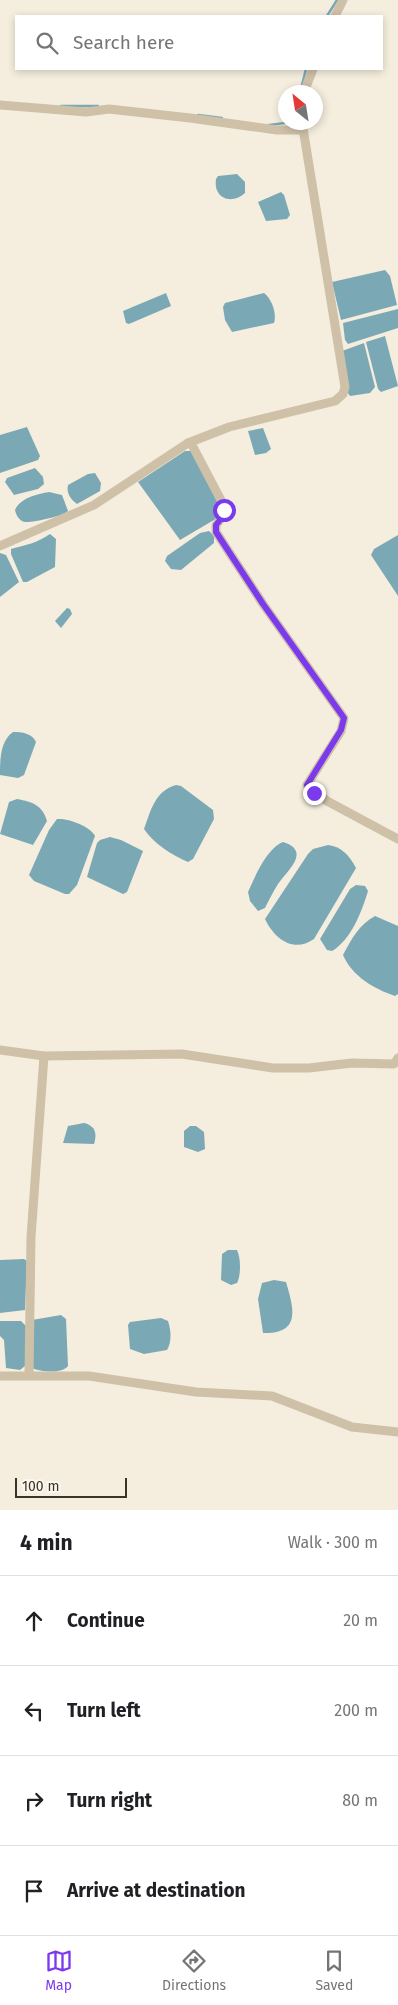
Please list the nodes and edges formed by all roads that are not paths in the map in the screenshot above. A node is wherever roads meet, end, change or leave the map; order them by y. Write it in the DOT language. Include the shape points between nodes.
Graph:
graph roads {
  1 [pos="343,0"];
  2 [pos="336,15"];
  3 [pos="312,70"];
  4 [pos="306,85"];
  5 [pos="0,105"];
  6 [pos="278,130"];
  7 [pos="303,130"];
  8 [pos="188,442"];
  9 [pos="0,546"];
  10 [pos="398,839"];
  11 [pos="0,1050"];
  12 [pos="44,1056"];
  13 [pos="398,1058"];
  14 [pos="29,1375"];
  15 [pos="0,1376"];
  16 [pos="398,1432"];
  1 -- 2 [label="street"];
  3 -- 4 [label="street"];
  5 -- 6 [label="street" via="86,112 109,110"];
  7 -- 8 [label="street" via="345,387 343,394 335,400 229,427"];
  8 -- 9 [label="street" via="94,505"];
  8 -- 10 [label="street" via="195,448 222,502 224,515 216,525 216,532 344,718 341,730 307,785 326,801"];
  11 -- 12 [label="street"];
  12 -- 13 [label="street" via="182,1054 273,1068 394,1064"];
  12 -- 14 [label="street" via="31,1237"];
  14 -- 15 [label="street"];
  14 -- 16 [label="street" via="89,1376 196,1392 272,1396 352,1427"];
}
